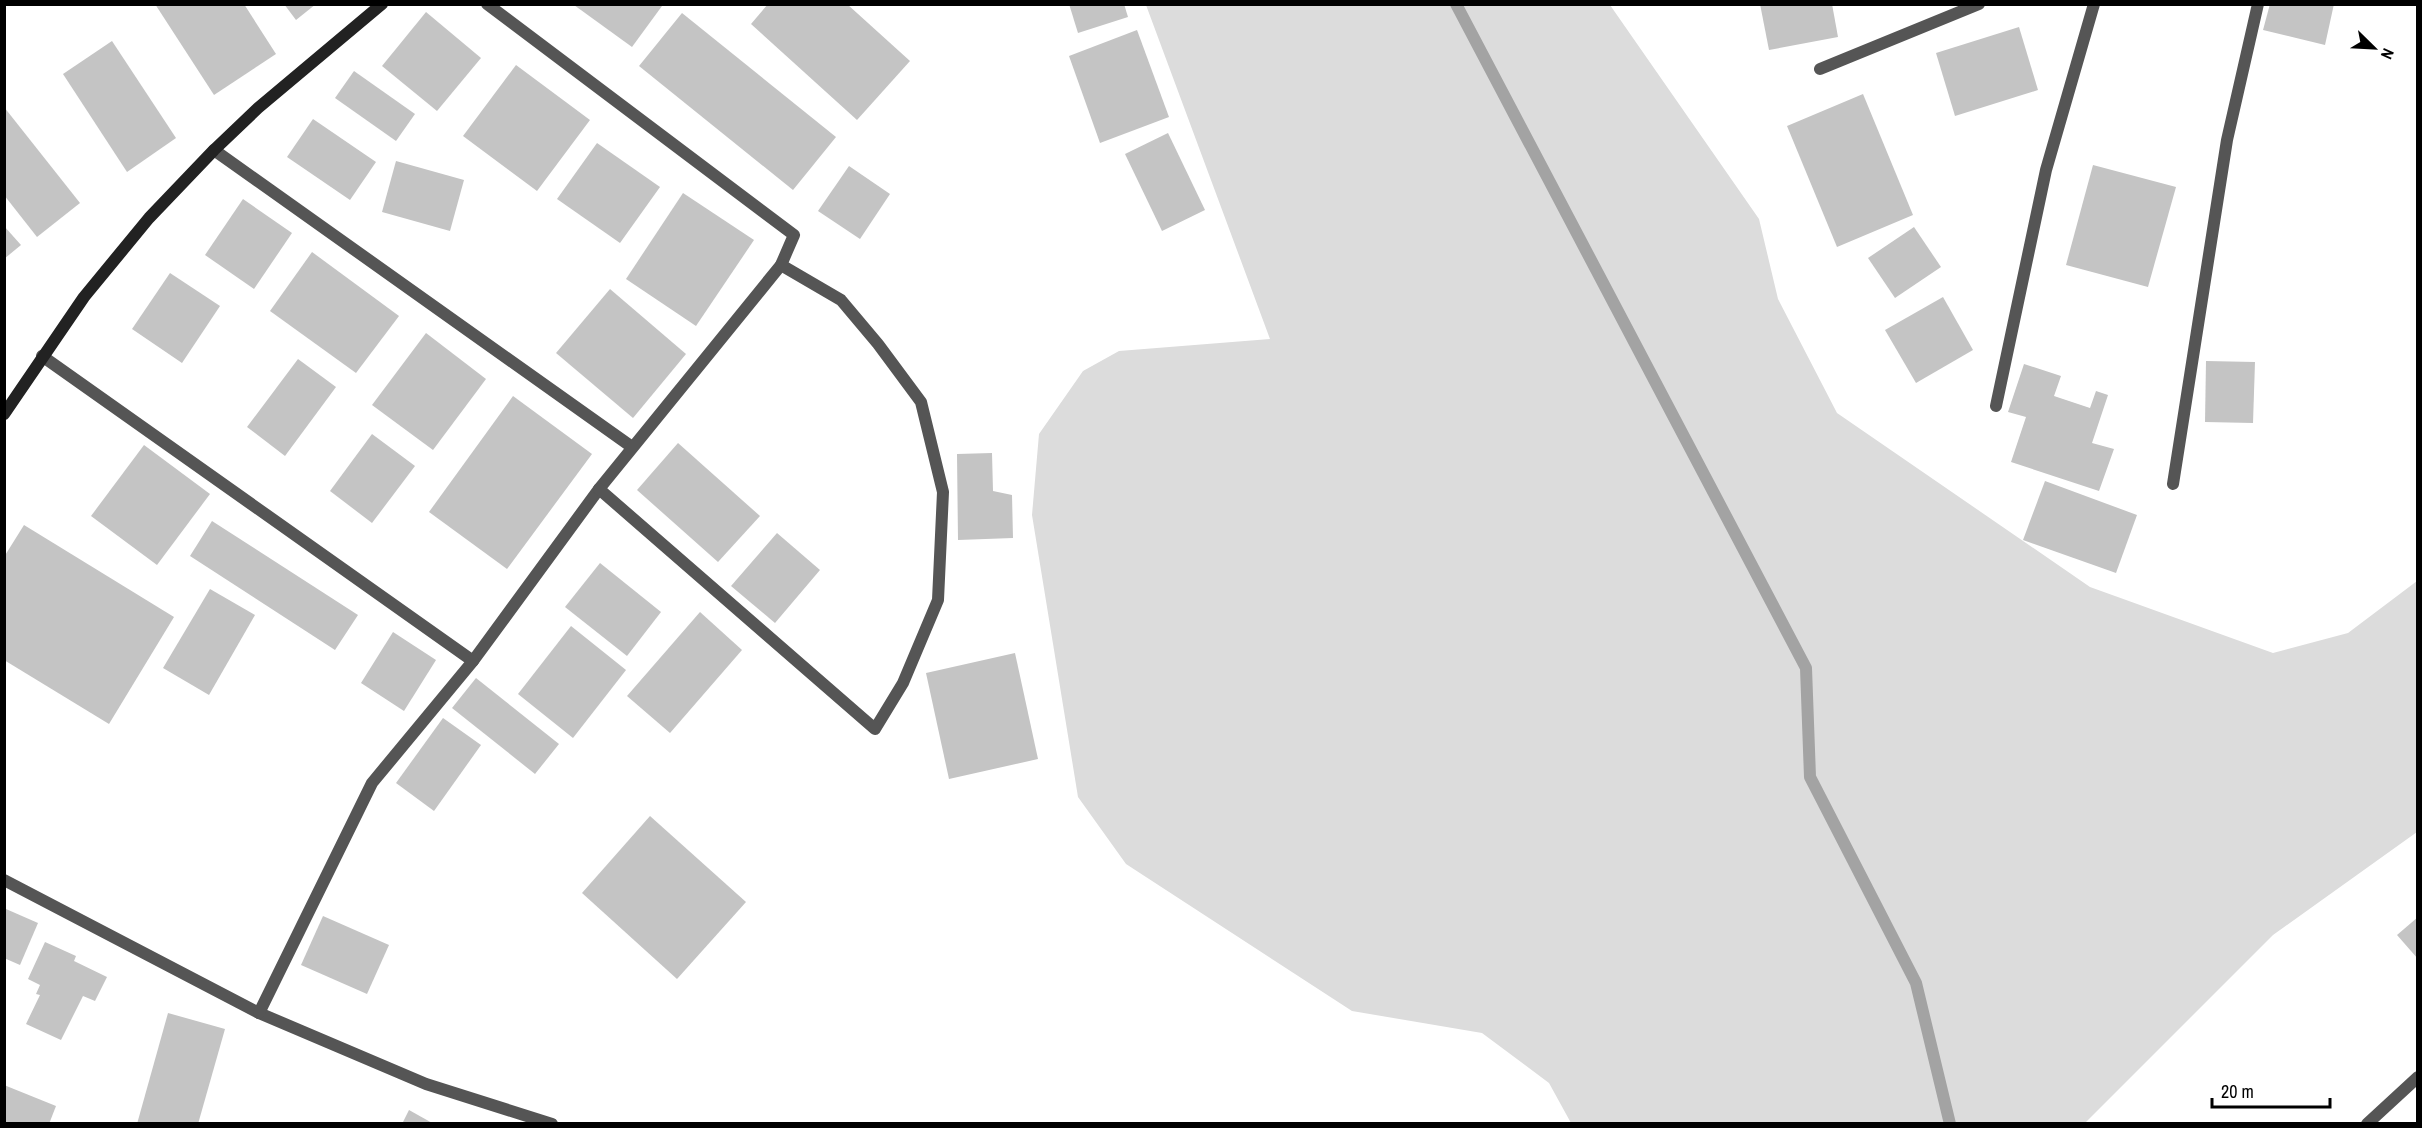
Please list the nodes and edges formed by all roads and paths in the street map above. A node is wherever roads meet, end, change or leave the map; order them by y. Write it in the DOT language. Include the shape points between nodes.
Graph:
graph roads {
  1 [pos="382,4"];
  2 [pos="487,4"];
  3 [pos="1979,4"];
  4 [pos="2094,4"];
  5 [pos="2258,4"];
  6 [pos="1820,69"];
  7 [pos="214,150"];
  8 [pos="780,265"];
  9 [pos="42,356"];
  10 [pos="1995,406"];
  11 [pos="4,414"];
  12 [pos="632,447"];
  13 [pos="2173,484"];
  14 [pos="599,489"];
  15 [pos="473,661"];
  16 [pos="4,880"];
  17 [pos="259,1013"];
  18 [pos="2418,1077"];
  19 [pos="552,1124"];
  20 [pos="2367,1124"];
  1 -- 7 [label="street"];
  2 -- 8 [label="street" via="794,235"];
  3 -- 6 [label="street"];
  4 -- 10 [label="street" via="2046,170"];
  5 -- 13 [label="street" via="2227,140"];
  7 -- 9 [label="street" via="113,259"];
  7 -- 12 [label="street"];
  8 -- 12 [label="street"];
  8 -- 14 [label="street" via="841,300 921,402 943,492 938,600 903,682 875,729"];
  9 -- 11 [label="street"];
  9 -- 15 [label="street"];
  12 -- 14 [label="street"];
  14 -- 15 [label="street"];
  15 -- 17 [label="street" via="372,783"];
  16 -- 17 [label="street"];
  17 -- 19 [label="street" via="426,1084"];
  18 -- 20 [label="street"];
}
